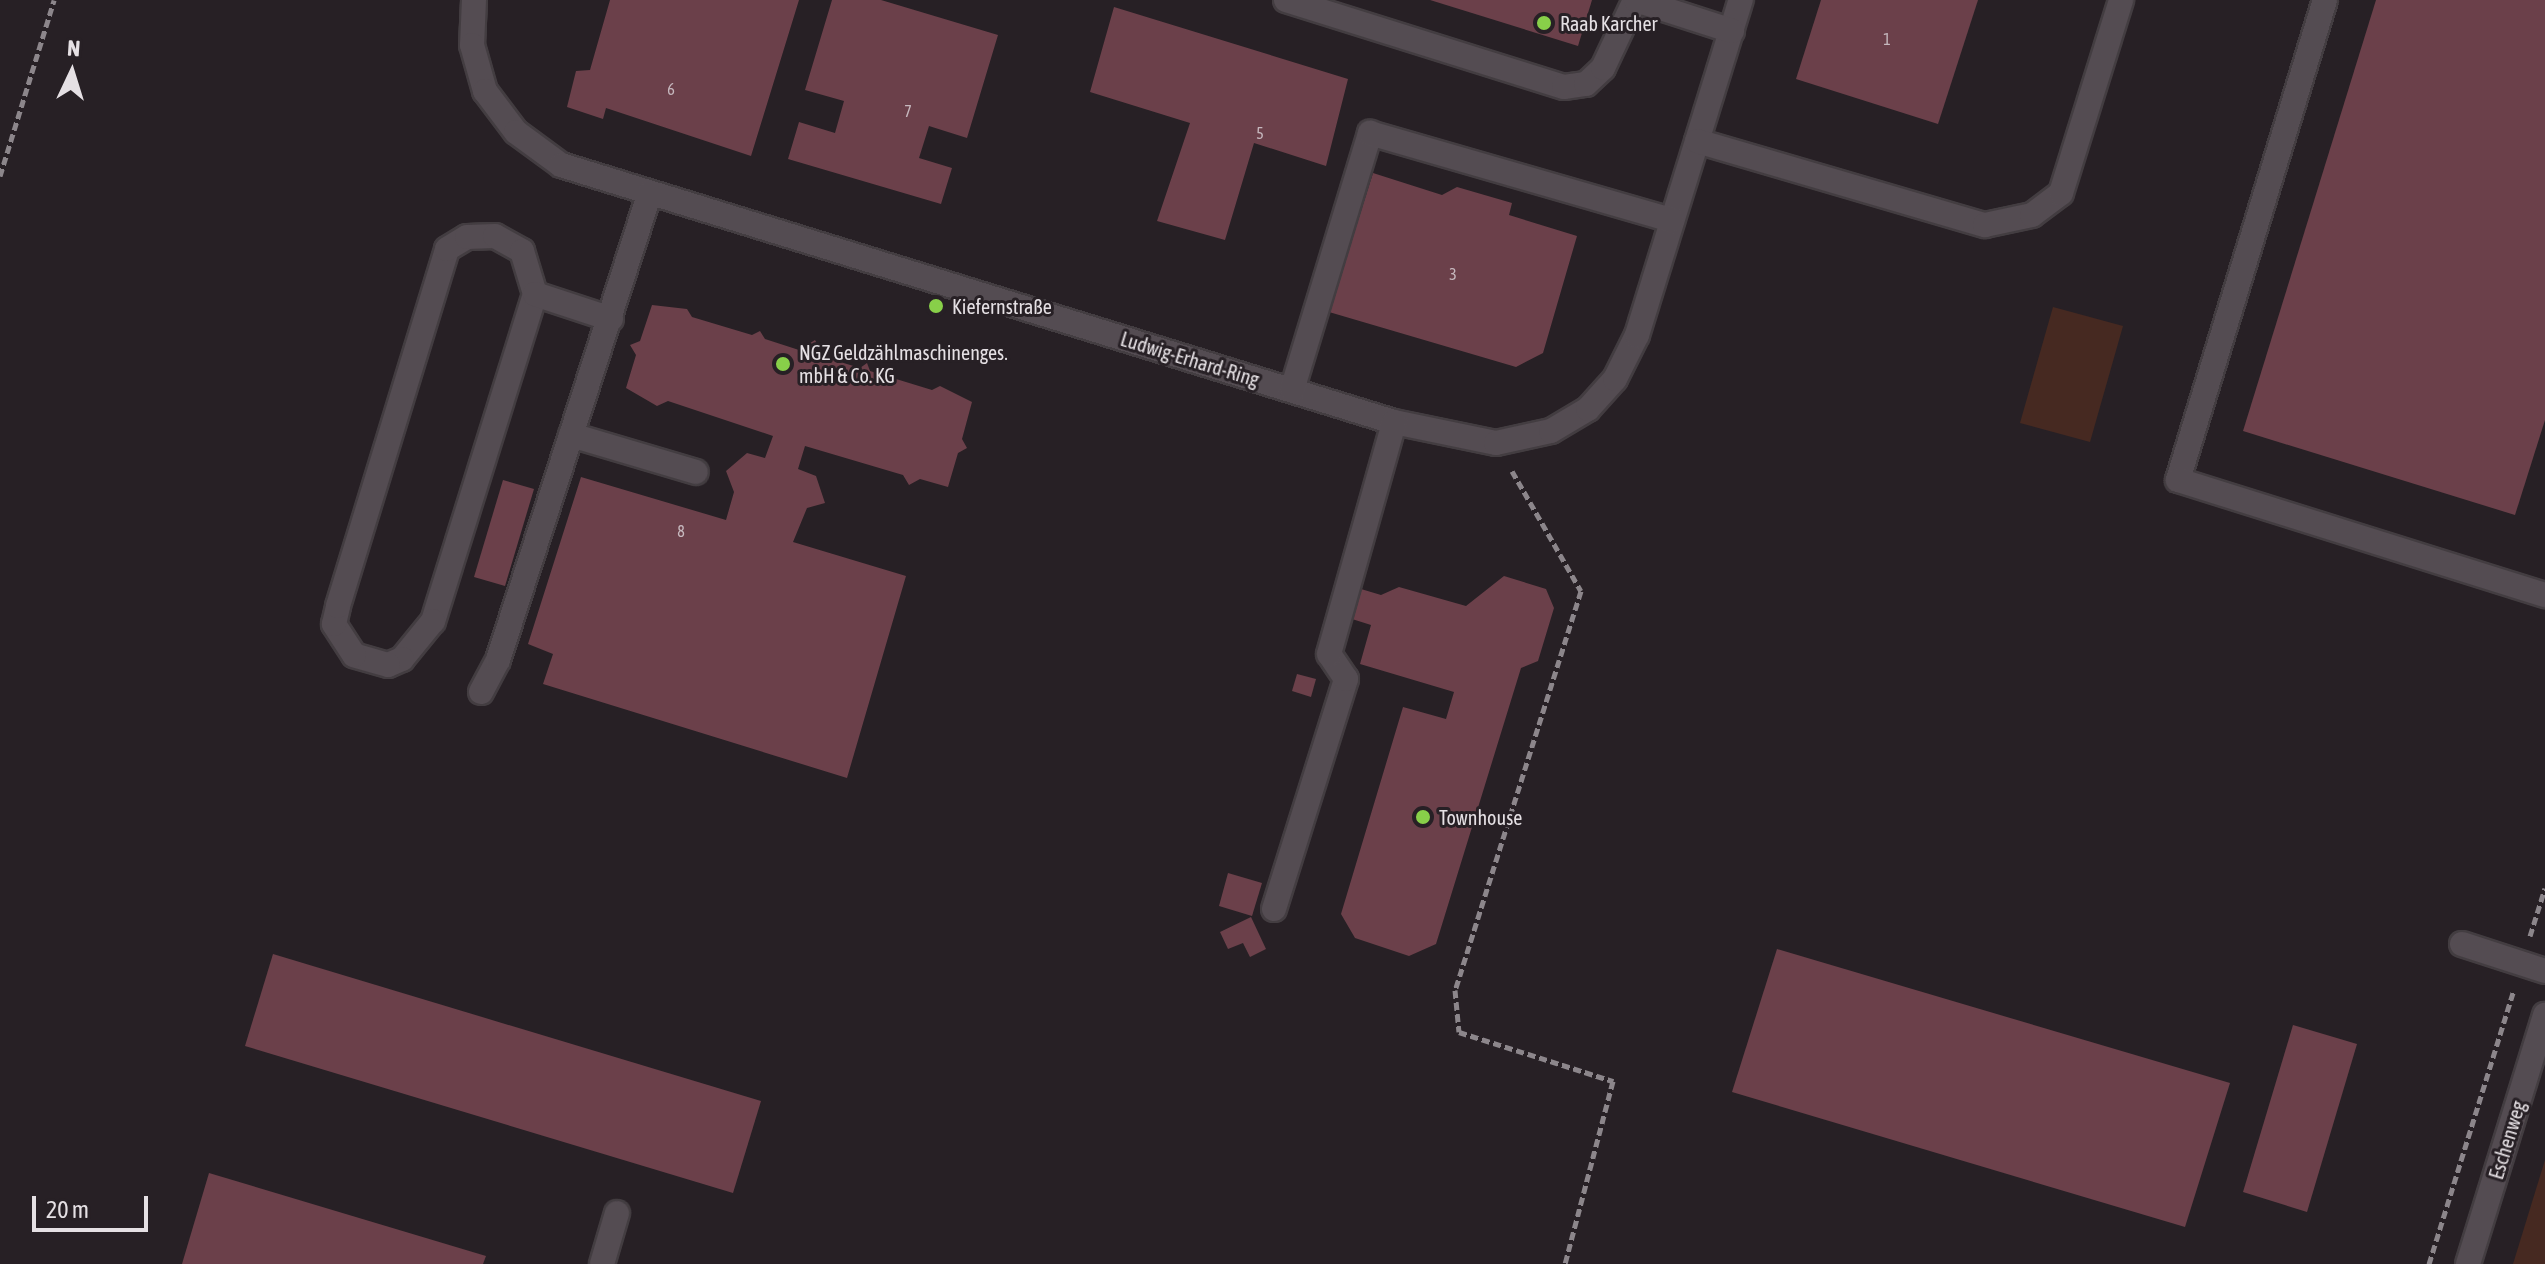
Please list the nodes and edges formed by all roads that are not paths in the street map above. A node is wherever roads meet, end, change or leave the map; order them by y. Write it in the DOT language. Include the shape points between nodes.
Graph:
graph roads {
  1 [pos="474,0"];
  2 [pos="1286,0"];
  3 [pos="1636,0"];
  4 [pos="1741,0"];
  5 [pos="2121,0"];
  6 [pos="2325,0"];
  7 [pos="1732,31"];
  8 [pos="1697,141"];
  9 [pos="650,193"];
  10 [pos="1672,220"];
  11 [pos="535,294"];
  12 [pos="611,319"];
  13 [pos="1292,390"];
  14 [pos="1394,422"];
  15 [pos="571,435"];
  16 [pos="696,472"];
  17 [pos="2544,592"];
  18 [pos="481,692"];
  19 [pos="1274,909"];
  20 [pos="2462,944"];
  21 [pos="2533,967"];
  22 [pos="2545,1015"];
  23 [pos="617,1213"];
  24 [pos="602,1264"];
  25 [pos="2468,1264"];
  1 -- 9 [label="street, Ludwig-Erhard-Ring" via="472,45 485,91 516,132 561,165"];
  2 -- 3 [label="street" via="1564,87 1586,84 1603,68"];
  3 -- 7 [label="street"];
  4 -- 7 [label="street, Ludwig-Erhard-Ring"];
  5 -- 8 [label="street" via="2061,193 2032,215 1985,225"];
  6 -- 17 [label="street" via="2178,480"];
  7 -- 8 [label="street, Ludwig-Erhard-Ring"];
  8 -- 10 [label="street, Ludwig-Erhard-Ring"];
  9 -- 12 [label="street"];
  9 -- 13 [label="street, Ludwig-Erhard-Ring"];
  10 -- 13 [label="street" via="1370,133"];
  10 -- 14 [label="street, Ludwig-Erhard-Ring" via="1615,379 1588,409 1551,431 1496,443"];
  11 -- 11 [label="street" via="522,251 495,236 467,237 447,249 338,606 334,624 354,655 388,665 402,659 433,621"];
  11 -- 12 [label="street"];
  12 -- 15 [label="street"];
  13 -- 14 [label="street, Ludwig-Erhard-Ring"];
  14 -- 19 [label="street" via="1329,654 1346,679"];
  15 -- 16 [label="street"];
  15 -- 18 [label="street" via="498,660"];
  20 -- 21 [label="street"];
  22 -- 25 [label="street, Eschenweg"];
  23 -- 24 [label="street"];
}
